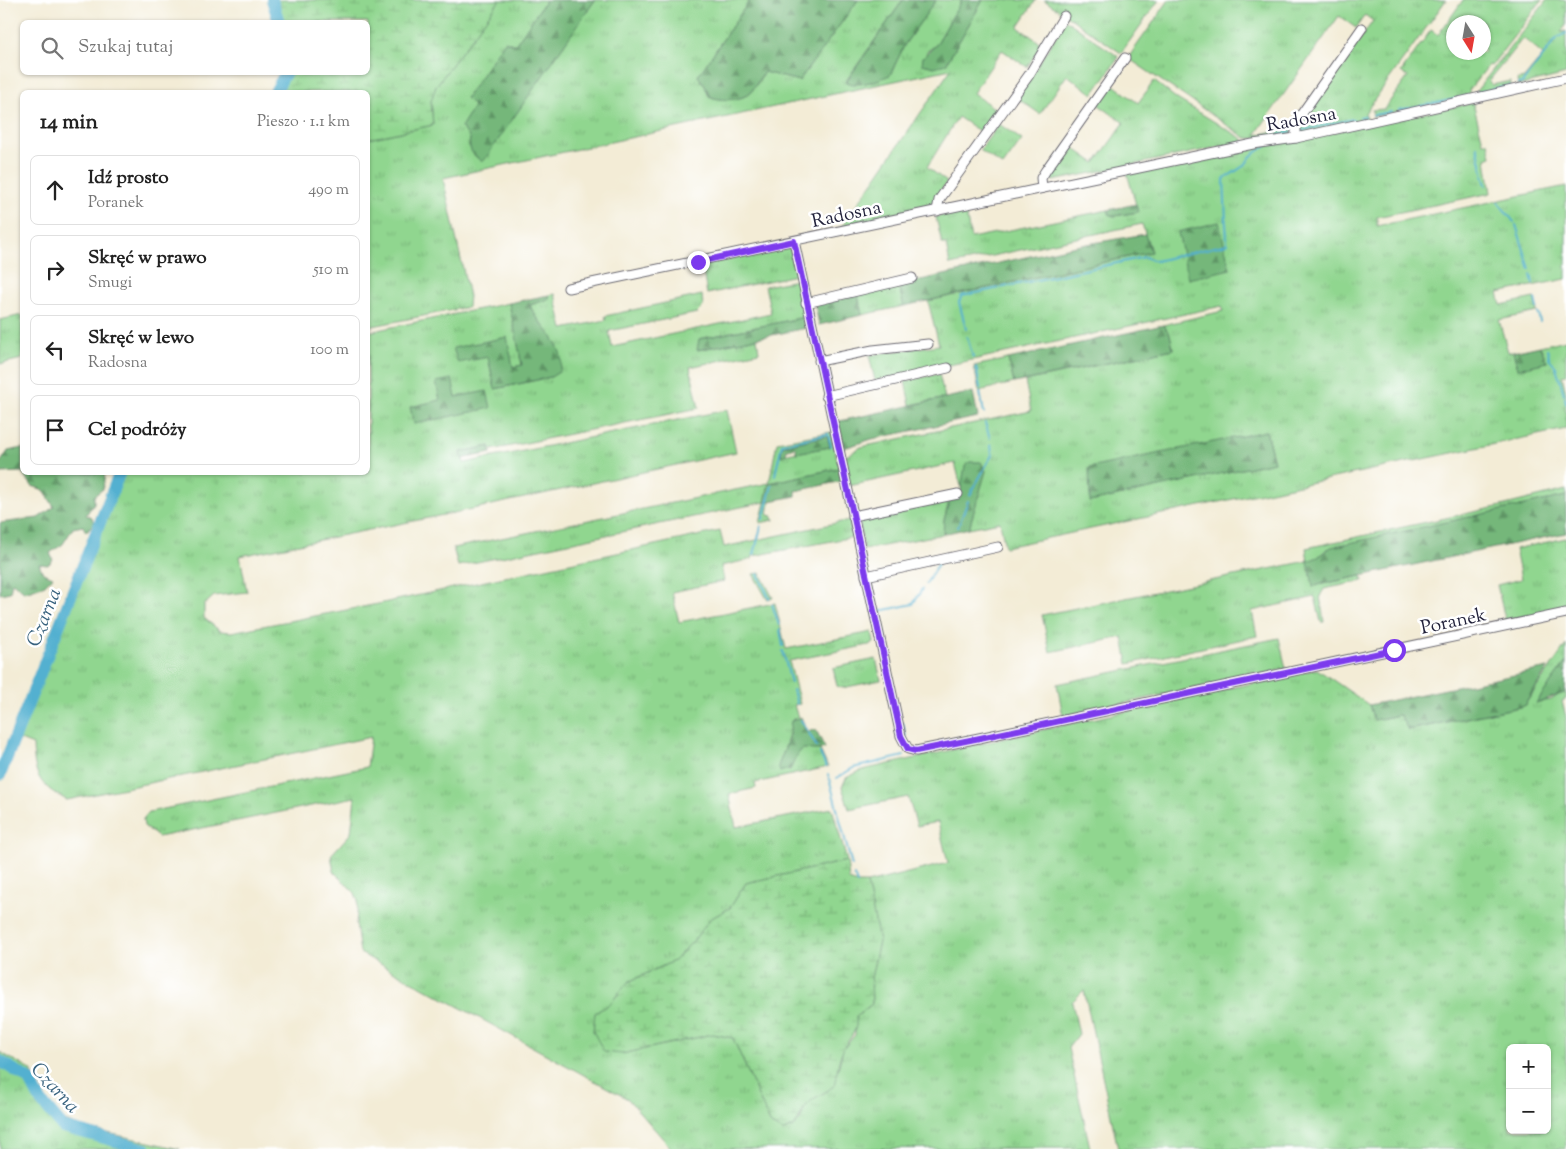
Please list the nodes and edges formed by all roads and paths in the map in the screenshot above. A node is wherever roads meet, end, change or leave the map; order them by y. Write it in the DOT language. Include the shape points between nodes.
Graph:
graph roads {
  1 [pos="1064,16"];
  2 [pos="1362,28"];
  3 [pos="1125,58"];
  4 [pos="1566,78"];
  5 [pos="1296,138"];
  6 [pos="1042,188"];
  7 [pos="937,210"];
  8 [pos="794,241"];
  9 [pos="912,278"];
  10 [pos="568,288"];
  11 [pos="806,303"];
  12 [pos="928,344"];
  13 [pos="818,362"];
  14 [pos="948,368"];
  15 [pos="826,396"];
  16 [pos="958,494"];
  17 [pos="853,516"];
  18 [pos="998,547"];
  19 [pos="866,576"];
  20 [pos="1566,613"];
  1 -- 7 [label="street" via="1029,75 939,200"];
  2 -- 5 [label="street" via="1298,119"];
  3 -- 6 [label="street" via="1046,170 1041,178"];
  4 -- 5 [label="street, Radosna"];
  5 -- 6 [label="street, Radosna"];
  6 -- 7 [label="street, Radosna"];
  7 -- 8 [label="street, Radosna"];
  8 -- 10 [label="street, Radosna"];
  8 -- 11 [label="street"];
  9 -- 11 [label="street"];
  11 -- 13 [label="street"];
  12 -- 13 [label="street" via="873,350"];
  13 -- 15 [label="street"];
  14 -- 15 [label="street"];
  15 -- 17 [label="street"];
  16 -- 17 [label="street"];
  17 -- 19 [label="street"];
  18 -- 19 [label="street"];
  19 -- 20 [label="street, Poranek" via="901,736 908,749 916,751"];
}
